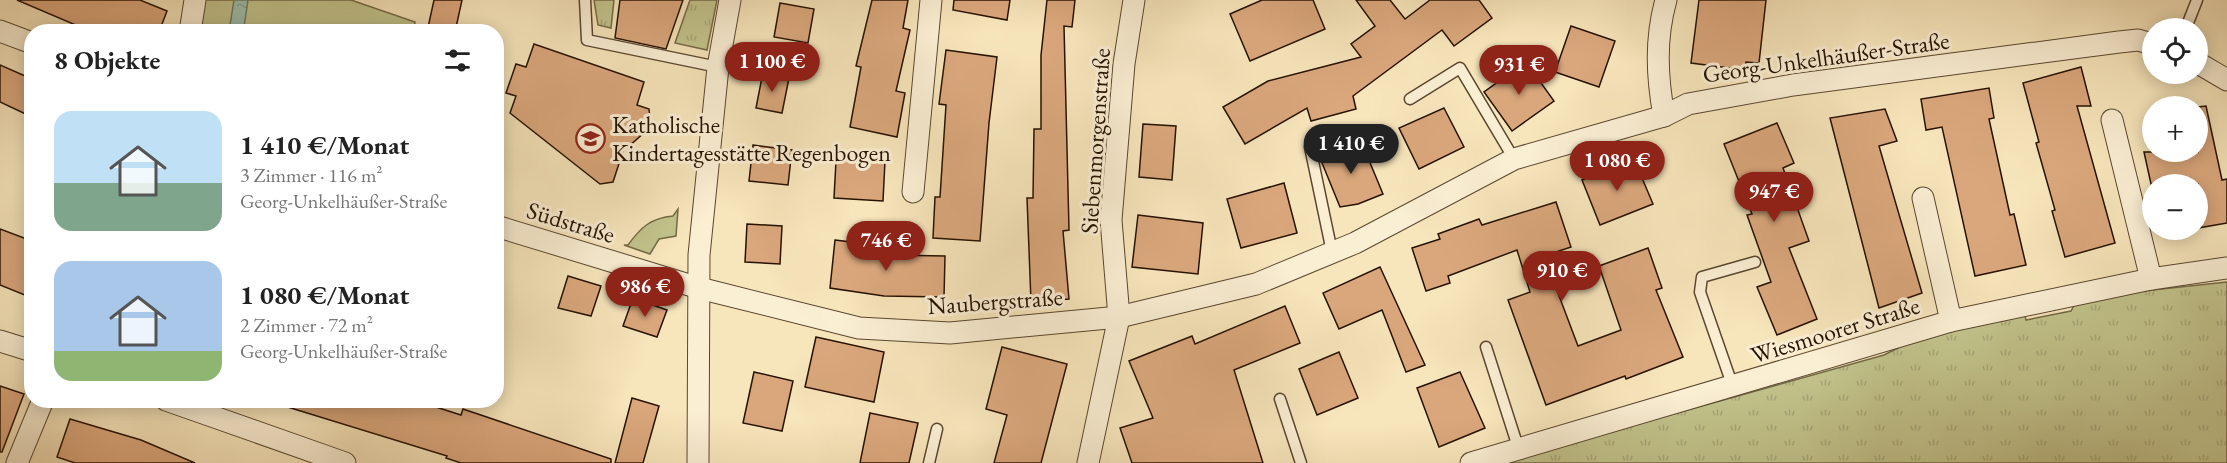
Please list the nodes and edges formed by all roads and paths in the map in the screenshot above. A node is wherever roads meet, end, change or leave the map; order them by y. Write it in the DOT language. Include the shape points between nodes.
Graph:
graph roads {
  1 [pos="195,0"];
  2 [pos="585,0"];
  3 [pos="730,0"];
  4 [pos="931,0"];
  5 [pos="1134,0"];
  6 [pos="1666,0"];
  7 [pos="2197,0"];
  8 [pos="2190,18"];
  9 [pos="191,24"];
  10 [pos="0,31"];
  11 [pos="24,40"];
  12 [pos="2142,41"];
  13 [pos="718,68"];
  14 [pos="2208,69"];
  15 [pos="2227,80"];
  16 [pos="1410,99"];
  17 [pos="1664,116"];
  18 [pos="2112,120"];
  19 [pos="1346,132"];
  20 [pos="1514,159"];
  21 [pos="913,192"];
  22 [pos="1923,198"];
  23 [pos="504,228"];
  24 [pos="1332,252"];
  25 [pos="1755,262"];
  26 [pos="2227,268"];
  27 [pos="2151,279"];
  28 [pos="699,288"];
  29 [pos="1119,317"];
  30 [pos="1951,321"];
  31 [pos="0,341"];
  32 [pos="1486,347"];
  33 [pos="24,348"];
  34 [pos="1733,387"];
  35 [pos="1280,399"];
  36 [pos="40,408"];
  37 [pos="189,408"];
  38 [pos="937,429"];
  39 [pos="1518,447"];
  40 [pos="17,463"];
  41 [pos="345,463"];
  42 [pos="698,463"];
  43 [pos="929,463"];
  44 [pos="1088,463"];
  45 [pos="1301,463"];
  46 [pos="1471,463"];
  1 -- 9 [label="street"];
  2 -- 13 [label="lane" via="586,40"];
  3 -- 13 [label="street"];
  4 -- 21 [label="street"];
  5 -- 29 [label="street, Siebenmorgenstraße" via="1124,64 1111,220"];
  6 -- 17 [label="street" via="1657,76"];
  7 -- 8 [label="lane"];
  10 -- 11 [label="street"];
  12 -- 17 [label="street, Georg-Unkelhäußer-Straße" via="1793,85 1688,104"];
  13 -- 28 [label="street"];
  14 -- 15 [label="street"];
  16 -- 20 [label="lane" via="1460,68"];
  17 -- 20 [label="street, Georg-Unkelhäußer-Straße"];
  18 -- 27 [label="street"];
  19 -- 24 [label="lane" via="1310,147"];
  20 -- 24 [label="street, Georg-Unkelhäußer-Straße"];
  22 -- 30 [label="street, Wiesmoorer Straße"];
  23 -- 28 [label="street, Südstraße"];
  24 -- 29 [label="street, Georg-Unkelhäußer-Straße" via="1256,284"];
  25 -- 34 [label="lane, Wiesmoorer Straße" via="1702,277 1700,292"];
  26 -- 27 [label="street, Wiesmoorer Straße"];
  27 -- 30 [label="street, Wiesmoorer Straße"];
  28 -- 29 [label="street, Naubergstraße" via="859,328 950,333"];
  28 -- 42 [label="street"];
  29 -- 44 [label="street, Siebenmorgenstraße"];
  30 -- 34 [label="street, Wiesmoorer Straße"];
  31 -- 33 [label="street"];
  32 -- 39 [label="lane"];
  34 -- 39 [label="street, Wiesmoorer Straße"];
  35 -- 45 [label="lane"];
  36 -- 40 [label="street"];
  37 -- 41 [label="street"];
  38 -- 43 [label="lane"];
  39 -- 46 [label="street, Wiesmoorer Straße"];
}
